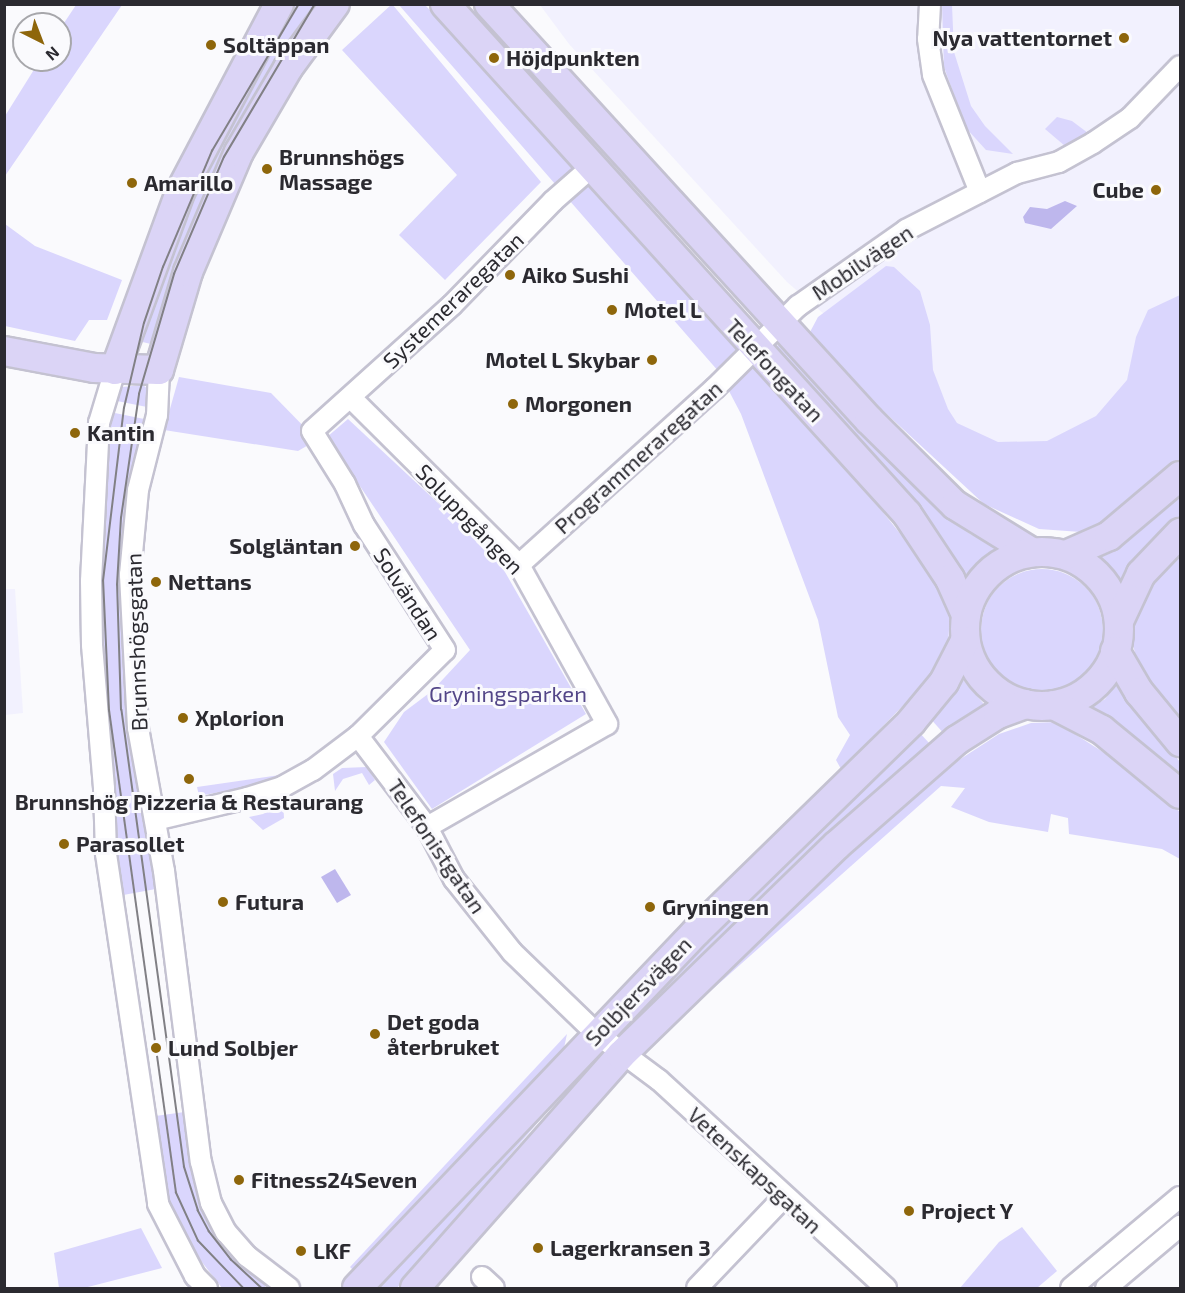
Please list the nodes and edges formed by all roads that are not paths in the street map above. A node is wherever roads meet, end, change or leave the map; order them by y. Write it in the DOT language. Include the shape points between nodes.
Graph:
graph roads {
  1 [pos="279,4"];
  2 [pos="335,4"];
  3 [pos="445,4"];
  4 [pos="489,4"];
  5 [pos="930,4"];
  6 [pos="1180,66"];
  7 [pos="593,166"];
  8 [pos="980,192"];
  9 [pos="779,323"];
  10 [pos="754,347"];
  11 [pos="4,351"];
  12 [pos="115,370"];
  13 [pos="159,370"];
  14 [pos="351,398"];
  15 [pos="312,431"];
  16 [pos="1180,476"];
  17 [pos="1180,533"];
  18 [pos="1031,552"];
  19 [pos="1066,555"];
  20 [pos="519,565"];
  21 [pos="1119,621"];
  22 [pos="965,628"];
  23 [pos="1115,651"];
  24 [pos="1025,704"];
  25 [pos="1054,705"];
  26 [pos="358,736"];
  27 [pos="1180,742"];
  28 [pos="1180,794"];
  29 [pos="155,820"];
  30 [pos="427,827"];
  31 [pos="597,1034"];
  32 [pos="621,1055"];
  33 [pos="784,1197"];
  34 [pos="1180,1197"];
  35 [pos="1180,1226"];
  36 [pos="207,1288"];
  37 [pos="289,1288"];
  38 [pos="357,1288"];
  39 [pos="415,1288"];
  40 [pos="697,1288"];
  41 [pos="886,1288"];
  42 [pos="1071,1288"];
  43 [pos="1106,1288"];
  1 -- 12 [label="main road, Brunnshögsgatan" via="180,192"];
  2 -- 13 [label="main road, Brunnshögsgatan" via="288,68 239,152 188,272"];
  3 -- 7 [label="main road, Telefongatan"];
  4 -- 9 [label="main road, Telefongatan"];
  5 -- 8 [label="street" via="928,39 933,75"];
  6 -- 8 [label="street, Mobilvägen" via="1112,131 1059,162 1017,173"];
  7 -- 10 [label="main road, Telefongatan"];
  7 -- 14 [label="street, Systemeraregatan"];
  8 -- 9 [label="street, Mobilvägen" via="884,243"];
  9 -- 10 [label="street, Mobilvägen"];
  9 -- 18 [label="main road, Telefongatan" via="955,505"];
  10 -- 20 [label="street, Programmeraregatan" via="715,388"];
  10 -- 22 [label="main road, Telefongatan" via="907,514 950,579"];
  11 -- 12 [label="main road"];
  12 -- 13 [label="main road"];
  12 -- 36 [label="street, Brunnshögsgatan" via="99,423 91,581 105,854 158,1204 195,1276"];
  13 -- 29 [label="street, Brunnshögsgatan" via="150,452 138,490 130,574 138,728"];
  14 -- 15 [label="street, Systemeraregatan"];
  14 -- 20 [label="street, Soluppgången"];
  15 -- 26 [label="street, Solvändan" via="345,484 364,525 445,650"];
  16 -- 19 [label="main road" via="1109,536"];
  17 -- 21 [label="main road" via="1141,574"];
  18 -- 19 [label="main road"];
  18 -- 22 [label="main road" via="996,566 971,596"];
  19 -- 21 [label="main road" via="1082,562 1107,587"];
  20 -- 30 [label="street, Soluppgången" via="607,724"];
  21 -- 23 [label="main road"];
  22 -- 24 [label="main road" via="981,677 1001,694"];
  22 -- 31 [label="main road, Solbjersvägen" via="944,682 911,722 809,818"];
  23 -- 25 [label="main road" via="1098,681 1070,700"];
  23 -- 27 [label="main road" via="1139,692"];
  24 -- 25 [label="main road"];
  24 -- 32 [label="main road, Solbjersvägen" via="979,726 919,771 837,845"];
  25 -- 28 [label="main road" via="1102,730"];
  26 -- 29 [label="street" via="314,770 282,787"];
  26 -- 30 [label="street, Telefonistgatan"];
  29 -- 37 [label="street, Brunnshögsgatan" via="201,1162 211,1203 226,1232 247,1256"];
  30 -- 31 [label="street, Telefonistgatan" via="454,879 512,952"];
  31 -- 32 [label="street, Telefonistgatan"];
  31 -- 38 [label="main road, Solbjersvägen"];
  32 -- 33 [label="street, Vetenskapsgatan" via="659,1080"];
  32 -- 39 [label="main road, Solbjersvägen"];
  33 -- 40 [label="street"];
  33 -- 41 [label="street, Vetenskapsgatan"];
  34 -- 42 [label="street"];
  35 -- 43 [label="street"];
}
